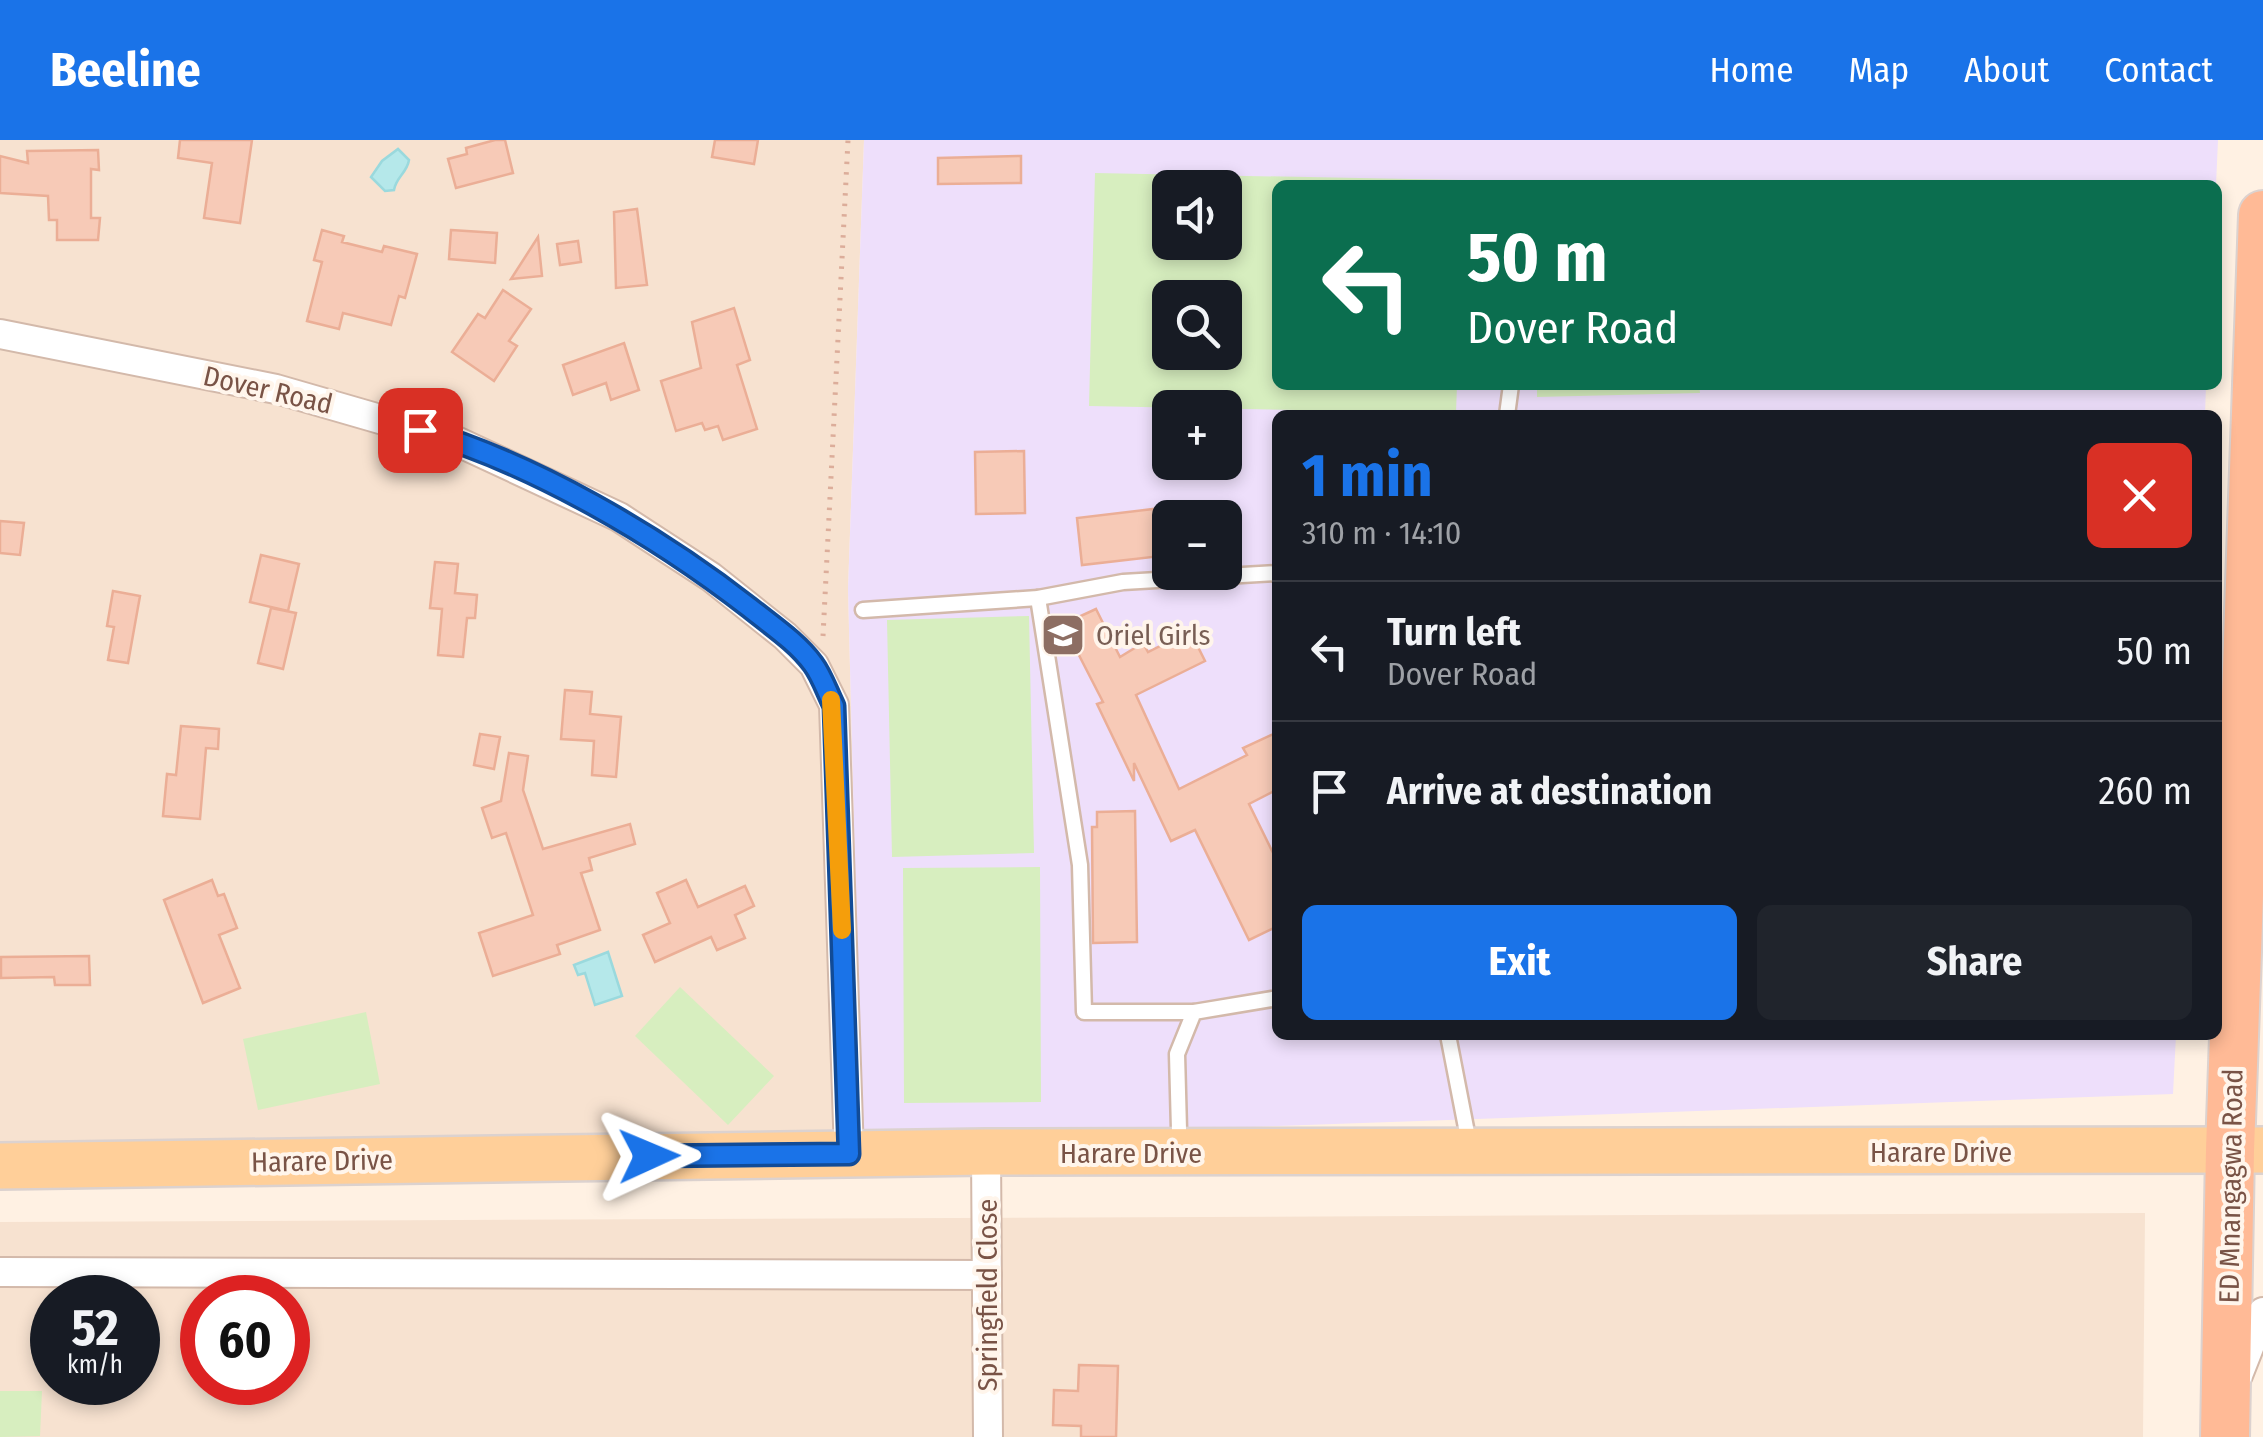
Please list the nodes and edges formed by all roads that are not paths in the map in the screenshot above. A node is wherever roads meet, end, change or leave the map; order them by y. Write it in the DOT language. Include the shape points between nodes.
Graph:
graph roads {
  1 [pos="2263,215"];
  2 [pos="0,334"];
  3 [pos="1272,573"];
  4 [pos="1038,598"];
  5 [pos="863,610"];
  6 [pos="1272,999"];
  7 [pos="2250,1001"];
  8 [pos="1194,1012"];
  9 [pos="1449,1040"];
  10 [pos="1179,1130"];
  11 [pos="2246,1150"];
  12 [pos="986,1152"];
  13 [pos="849,1154"];
  14 [pos="1470,1154"];
  15 [pos="0,1166"];
  16 [pos="0,1272"];
  17 [pos="987,1275"];
  18 [pos="2263,1312"];
  19 [pos="2226,1421"];
  20 [pos="988,1437"];
  1 -- 7 [label="highway, ED Mnangagwa Road"];
  2 -- 13 [label="street, Dover Road" via="276,388 456,441 619,517 785,636 814,665 834,706"];
  3 -- 4 [label="lane" via="1122,582"];
  4 -- 5 [label="lane"];
  4 -- 8 [label="lane" via="1080,865 1084,1012"];
  6 -- 8 [label="lane"];
  7 -- 11 [label="highway, ED Mnangagwa Road"];
  8 -- 10 [label="lane" via="1177,1054"];
  9 -- 14 [label="lane"];
  11 -- 14 [label="main road, Harare Drive"];
  11 -- 19 [label="highway, ED Mnangagwa Road"];
  12 -- 13 [label="main road, Harare Drive"];
  12 -- 14 [label="main road, Harare Drive"];
  12 -- 17 [label="street, Springfield Close"];
  13 -- 15 [label="main road, Harare Drive"];
  16 -- 17 [label="street"];
  17 -- 20 [label="street, Springfield Close"];
  18 -- 19 [label="street"];
}
